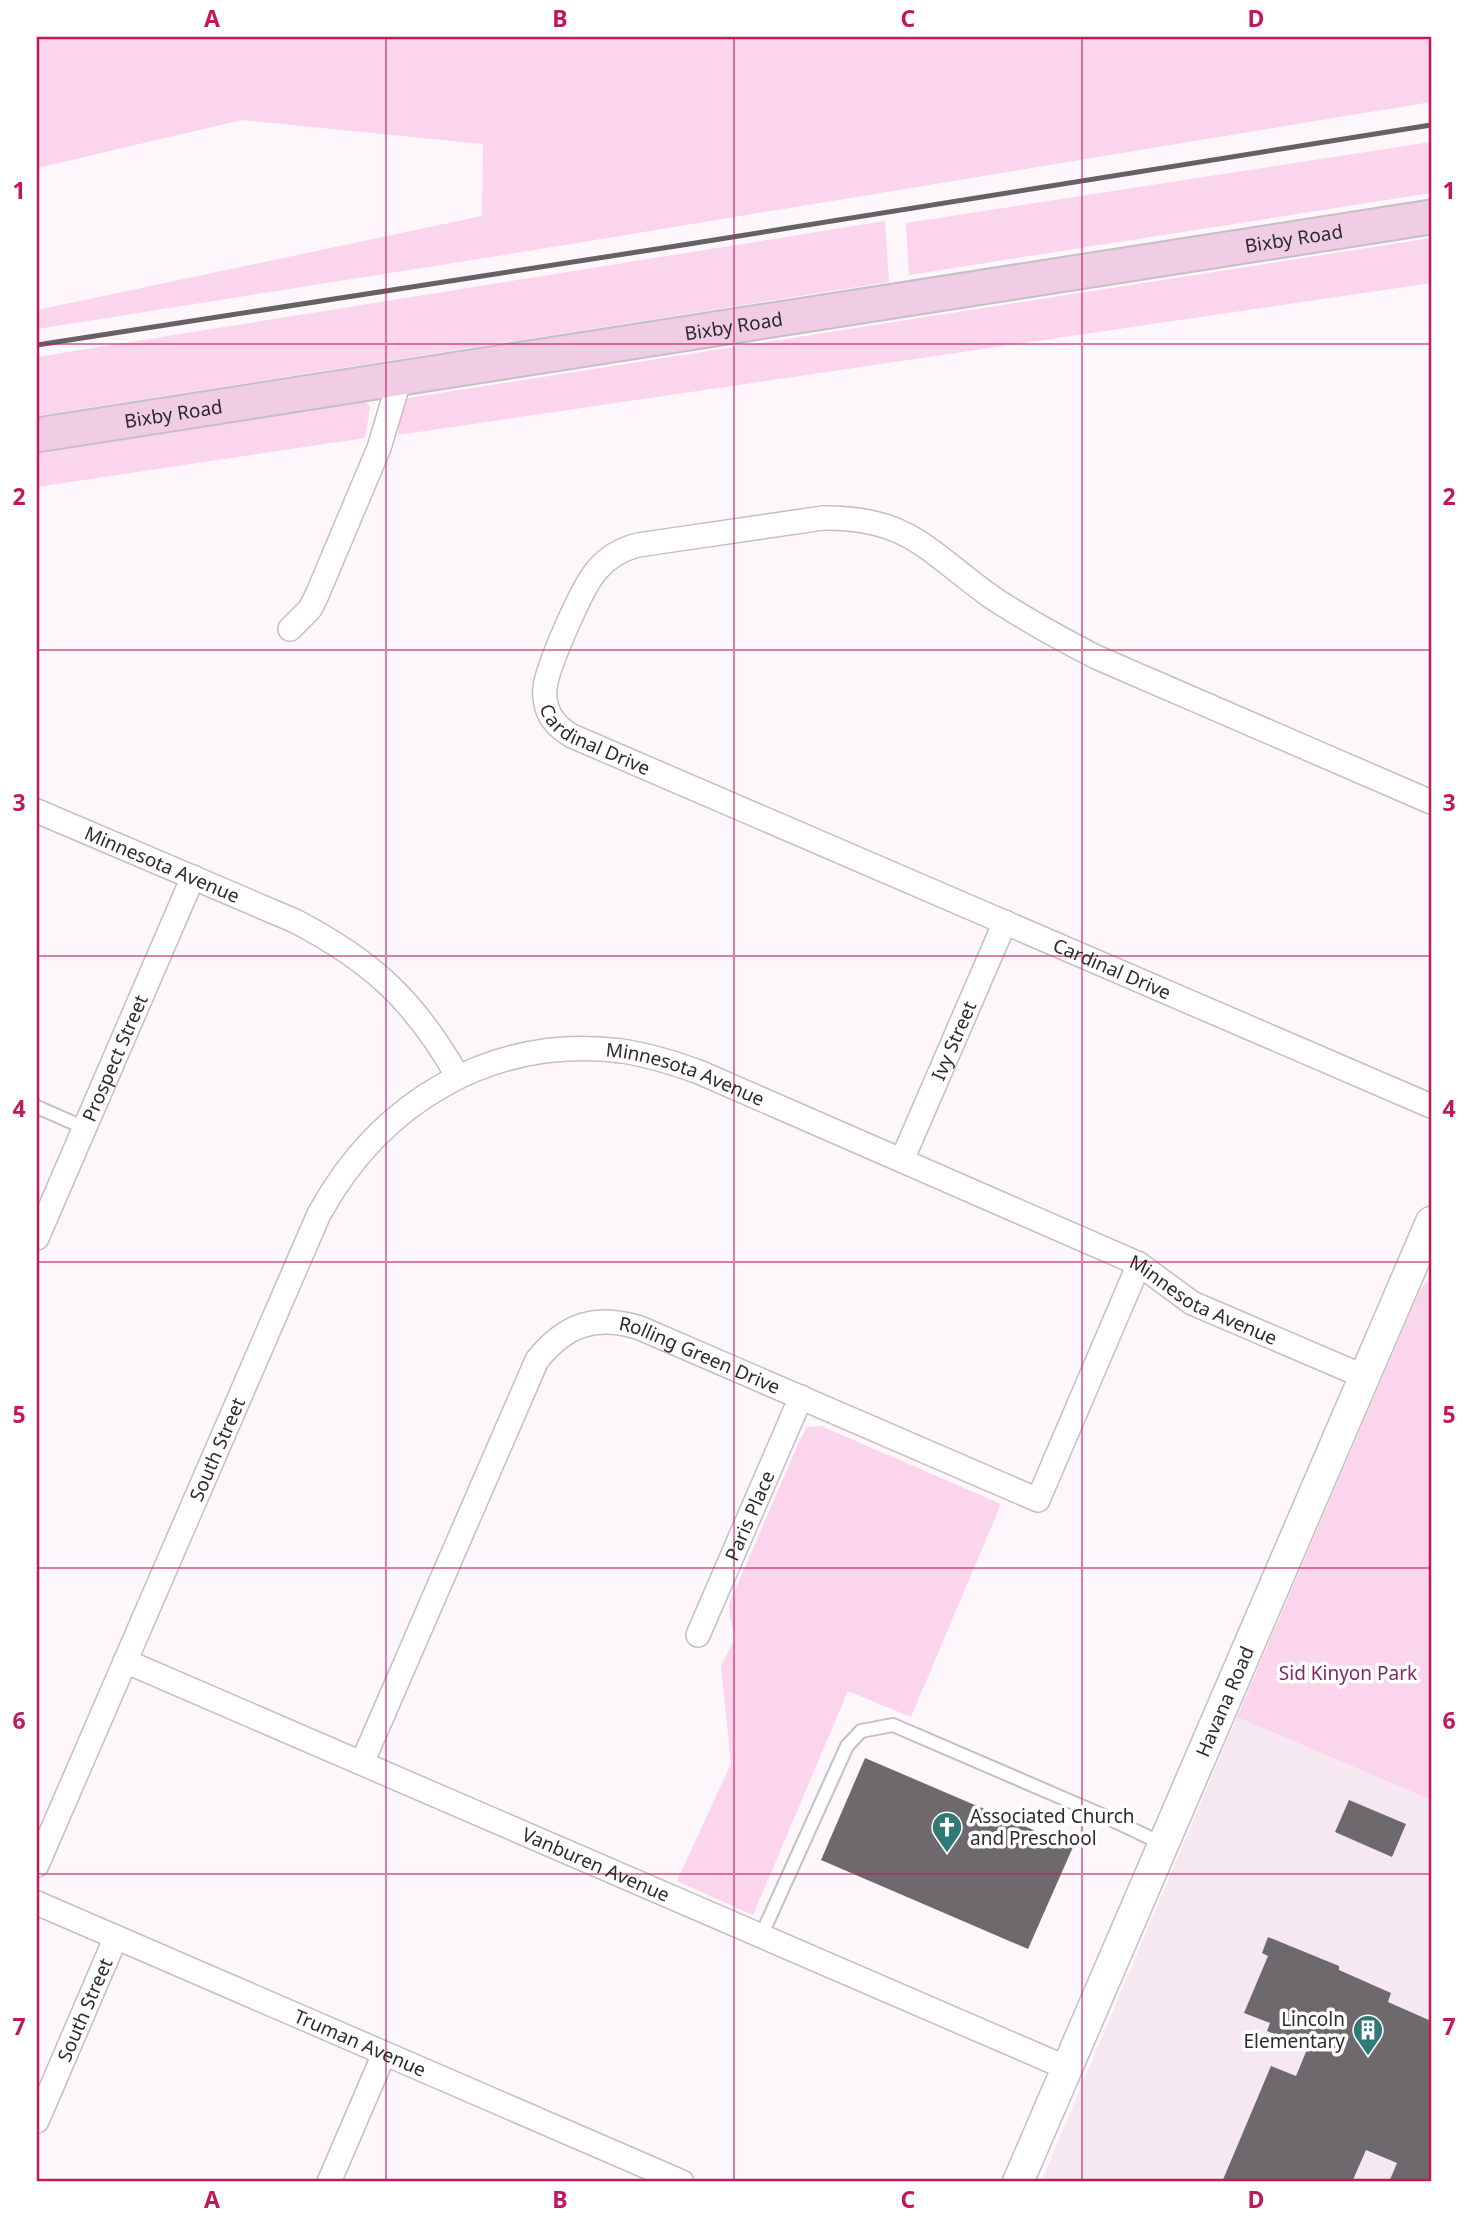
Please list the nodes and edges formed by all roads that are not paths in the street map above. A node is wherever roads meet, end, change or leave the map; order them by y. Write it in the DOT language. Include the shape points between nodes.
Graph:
graph roads {
  1 [pos="1431,217"];
  2 [pos="400,378"];
  3 [pos="37,435"];
  4 [pos="290,629"];
  5 [pos="1431,802"];
  6 [pos="37,811"];
  7 [pos="193,877"];
  8 [pos="1005,922"];
  9 [pos="458,1077"];
  10 [pos="1431,1106"];
  11 [pos="37,1107"];
  12 [pos="85,1128"];
  13 [pos="902,1160"];
  14 [pos="37,1238"];
  15 [pos="1428,1241"];
  16 [pos="1139,1264"];
  17 [pos="1364,1377"];
  18 [pos="801,1397"];
  19 [pos="698,1635"];
  20 [pos="125,1661"];
  21 [pos="362,1763"];
  22 [pos="1164,1845"];
  23 [pos="37,1865"];
  24 [pos="37,1903"];
  25 [pos="761,1936"];
  26 [pos="116,1937"];
  27 [pos="384,2054"];
  28 [pos="1067,2068"];
  29 [pos="37,2121"];
  30 [pos="649,2176"];
  31 [pos="329,2182"];
  32 [pos="682,2182"];
  33 [pos="1018,2182"];
  1 -- 2 [label="main road, Bixby Road"];
  2 -- 3 [label="main road, Bixby Road"];
  2 -- 4 [label="street" via="379,448 317,595"];
  5 -- 8 [label="street, Cardinal Drive" via="1096,657 993,597 925,544 876,522 823,517 638,545 597,570 585,587 544,690 546,706 562,730"];
  6 -- 7 [label="street, Minnesota Avenue"];
  7 -- 9 [label="street, Minnesota Avenue" via="295,921 369,967 423,1021"];
  7 -- 12 [label="street, Prospect Street"];
  8 -- 10 [label="street, Cardinal Drive"];
  8 -- 13 [label="street, Ivy Street"];
  9 -- 13 [label="street, Minnesota Avenue" via="543,1052 623,1051 699,1072"];
  9 -- 20 [label="street, South Street" via="384,1127 333,1188"];
  11 -- 12 [label="lane"];
  12 -- 14 [label="street, Prospect Street"];
  13 -- 16 [label="street, Minnesota Avenue"];
  15 -- 17 [label="street, Havana Road"];
  16 -- 17 [label="street, Minnesota Avenue" via="1192,1303"];
  16 -- 18 [label="street, Rolling Green Drive" via="1038,1500"];
  17 -- 22 [label="street, Havana Road"];
  18 -- 19 [label="street, Paris Place"];
  18 -- 21 [label="street, Rolling Green Drive" via="624,1322 584,1324 550,1344 537,1360"];
  20 -- 21 [label="street, Vanburen Avenue"];
  20 -- 23 [label="street, South Street"];
  21 -- 25 [label="street, Vanburen Avenue"];
  22 -- 25 [label="lane" via="893,1725 861,1731 847,1746"];
  22 -- 28 [label="street, Havana Road"];
  24 -- 26 [label="street, Truman Avenue"];
  25 -- 28 [label="street, Vanburen Avenue"];
  26 -- 27 [label="street, Truman Avenue"];
  26 -- 29 [label="street, South Street"];
  27 -- 30 [label="street, Truman Avenue"];
  27 -- 31 [label="street"];
  28 -- 33 [label="street, Havana Road"];
  30 -- 32 [label="street, Truman Avenue"];
}
